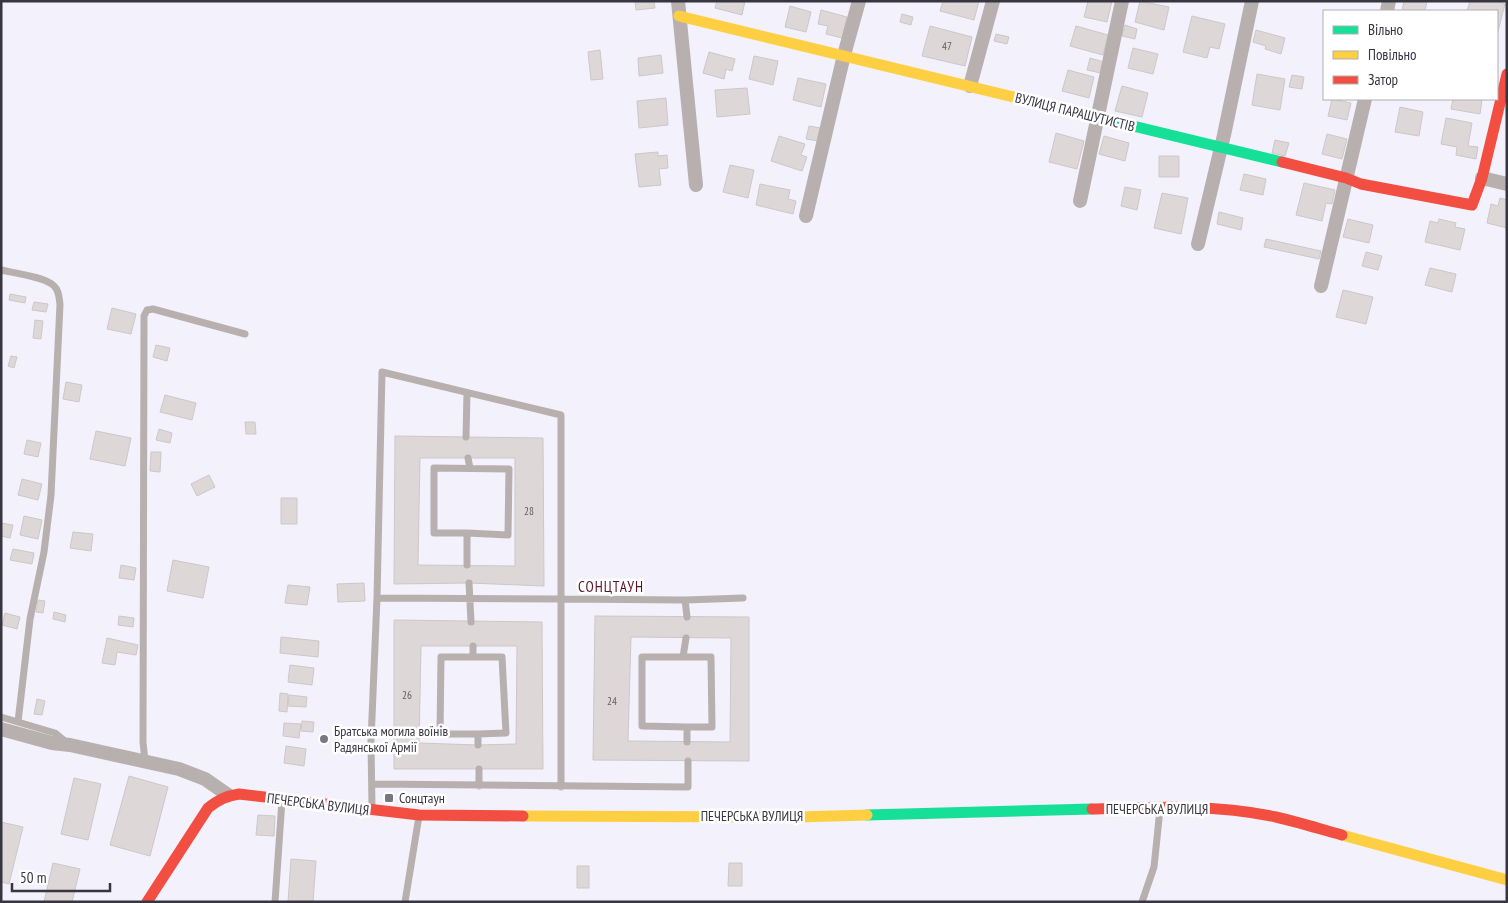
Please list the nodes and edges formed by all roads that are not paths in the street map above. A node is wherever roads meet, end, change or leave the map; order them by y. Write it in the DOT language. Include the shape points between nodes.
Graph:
graph roads {
  1 [pos="678,1"];
  2 [pos="859,1"];
  3 [pos="993,1"];
  4 [pos="1122,1"];
  5 [pos="1252,1"];
  6 [pos="679,16"];
  7 [pos="844,56"];
  8 [pos="1507,74"];
  9 [pos="970,86"];
  10 [pos="1365,100"];
  11 [pos="1097,117"];
  12 [pos="1221,148"];
  13 [pos="1346,178"];
  14 [pos="1482,178"];
  15 [pos="1507,184"];
  16 [pos="696,186"];
  17 [pos="1080,202"];
  18 [pos="806,216"];
  19 [pos="1198,244"];
  20 [pos="1,270"];
  21 [pos="1322,286"];
  22 [pos="245,334"];
  23 [pos="467,394"];
  24 [pos="466,437"];
  25 [pos="468,458"];
  26 [pos="470,468"];
  27 [pos="467,533"];
  28 [pos="468,564"];
  29 [pos="469,583"];
  30 [pos="471,597"];
  31 [pos="377,598"];
  32 [pos="743,598"];
  33 [pos="561,599"];
  34 [pos="685,600"];
  35 [pos="687,617"];
  36 [pos="471,622"];
  37 [pos="686,638"];
  38 [pos="473,646"];
  39 [pos="473,657"];
  40 [pos="683,657"];
  41 [pos="1,717"];
  42 [pos="18,722"];
  43 [pos="687,727"];
  44 [pos="1,729"];
  45 [pos="478,734"];
  46 [pos="687,742"];
  47 [pos="70,745"];
  48 [pos="478,745"];
  49 [pos="145,761"];
  50 [pos="688,761"];
  51 [pos="479,769"];
  52 [pos="372,784"];
  53 [pos="479,786"];
  54 [pos="561,787"];
  55 [pos="228,795"];
  56 [pos="282,800"];
  57 [pos="1160,807"];
  58 [pos="372,811"];
  59 [pos="419,815"];
  60 [pos="1507,880"];
  61 [pos="147,902"];
  62 [pos="275,902"];
  63 [pos="405,902"];
  64 [pos="1142,902"];
  1 -- 6 [label="street"];
  2 -- 7 [label="street"];
  3 -- 9 [label="street"];
  4 -- 11 [label="street"];
  5 -- 12 [label="street"];
  6 -- 7 [label="street, ВУЛИЦЯ ПАРАШУТИСТІВ"];
  6 -- 16 [label="street"];
  7 -- 9 [label="street, ВУЛИЦЯ ПАРАШУТИСТІВ"];
  7 -- 18 [label="street"];
  8 -- 14 [label="street"];
  9 -- 11 [label="street, ВУЛИЦЯ ПАРАШУТИСТІВ"];
  10 -- 13 [label="street"];
  11 -- 12 [label="street, ВУЛИЦЯ ПАРАШУТИСТІВ"];
  11 -- 17 [label="street"];
  12 -- 13 [label="street, ВУЛИЦЯ ПАРАШУТИСТІВ"];
  12 -- 19 [label="street"];
  13 -- 14 [label="street, ВУЛИЦЯ ПАРАШУТИСТІВ" via="1361,184 1472,205"];
  13 -- 21 [label="street"];
  14 -- 15 [label="street"];
  20 -- 42 [label="lane" via="54,285 60,304 51,495 44,552 30,619"];
  22 -- 49 [label="lane" via="153,309 147,310 144,316"];
  23 -- 24 [label="lane"];
  23 -- 31 [label="lane" via="382,372"];
  23 -- 33 [label="lane" via="561,415"];
  25 -- 26 [label="lane"];
  26 -- 27 [label="lane" via="434,468 434,533"];
  26 -- 27 [label="lane" via="509,469 508,535"];
  27 -- 28 [label="lane"];
  29 -- 30 [label="lane"];
  30 -- 31 [label="lane"];
  30 -- 33 [label="lane"];
  30 -- 36 [label="lane"];
  31 -- 52 [label="lane"];
  32 -- 34 [label="lane"];
  33 -- 34 [label="lane"];
  33 -- 54 [label="lane"];
  34 -- 35 [label="lane"];
  37 -- 40 [label="lane"];
  38 -- 39 [label="lane"];
  39 -- 45 [label="lane" via="502,657 506,733"];
  39 -- 45 [label="lane" via="441,657 440,734"];
  40 -- 43 [label="lane" via="711,657 712,727"];
  40 -- 43 [label="lane" via="642,657 642,726"];
  41 -- 42 [label="lane"];
  42 -- 47 [label="lane" via="55,733"];
  43 -- 46 [label="lane"];
  44 -- 47 [label="street"];
  45 -- 48 [label="lane"];
  47 -- 49 [label="street"];
  49 -- 55 [label="street" via="205,779"];
  50 -- 54 [label="lane" via="688,787"];
  51 -- 53 [label="lane"];
  52 -- 53 [label="lane"];
  52 -- 58 [label="lane"];
  53 -- 54 [label="lane"];
  55 -- 56 [label="street, ПЕЧЕРСЬКА ВУЛИЦЯ"];
  55 -- 61 [label="street" via="218,799 200,818"];
  56 -- 58 [label="street, ПЕЧЕРСЬКА ВУЛИЦЯ"];
  56 -- 62 [label="lane"];
  57 -- 59 [label="street, ПЕЧЕРСЬКА ВУЛИЦЯ" via="798,817"];
  57 -- 60 [label="street, ПЕЧЕРСЬКА ВУЛИЦЯ" via="1212,808 1275,817"];
  57 -- 64 [label="lane" via="1154,867"];
  58 -- 59 [label="street, ПЕЧЕРСЬКА ВУЛИЦЯ"];
  59 -- 63 [label="lane"];
}
